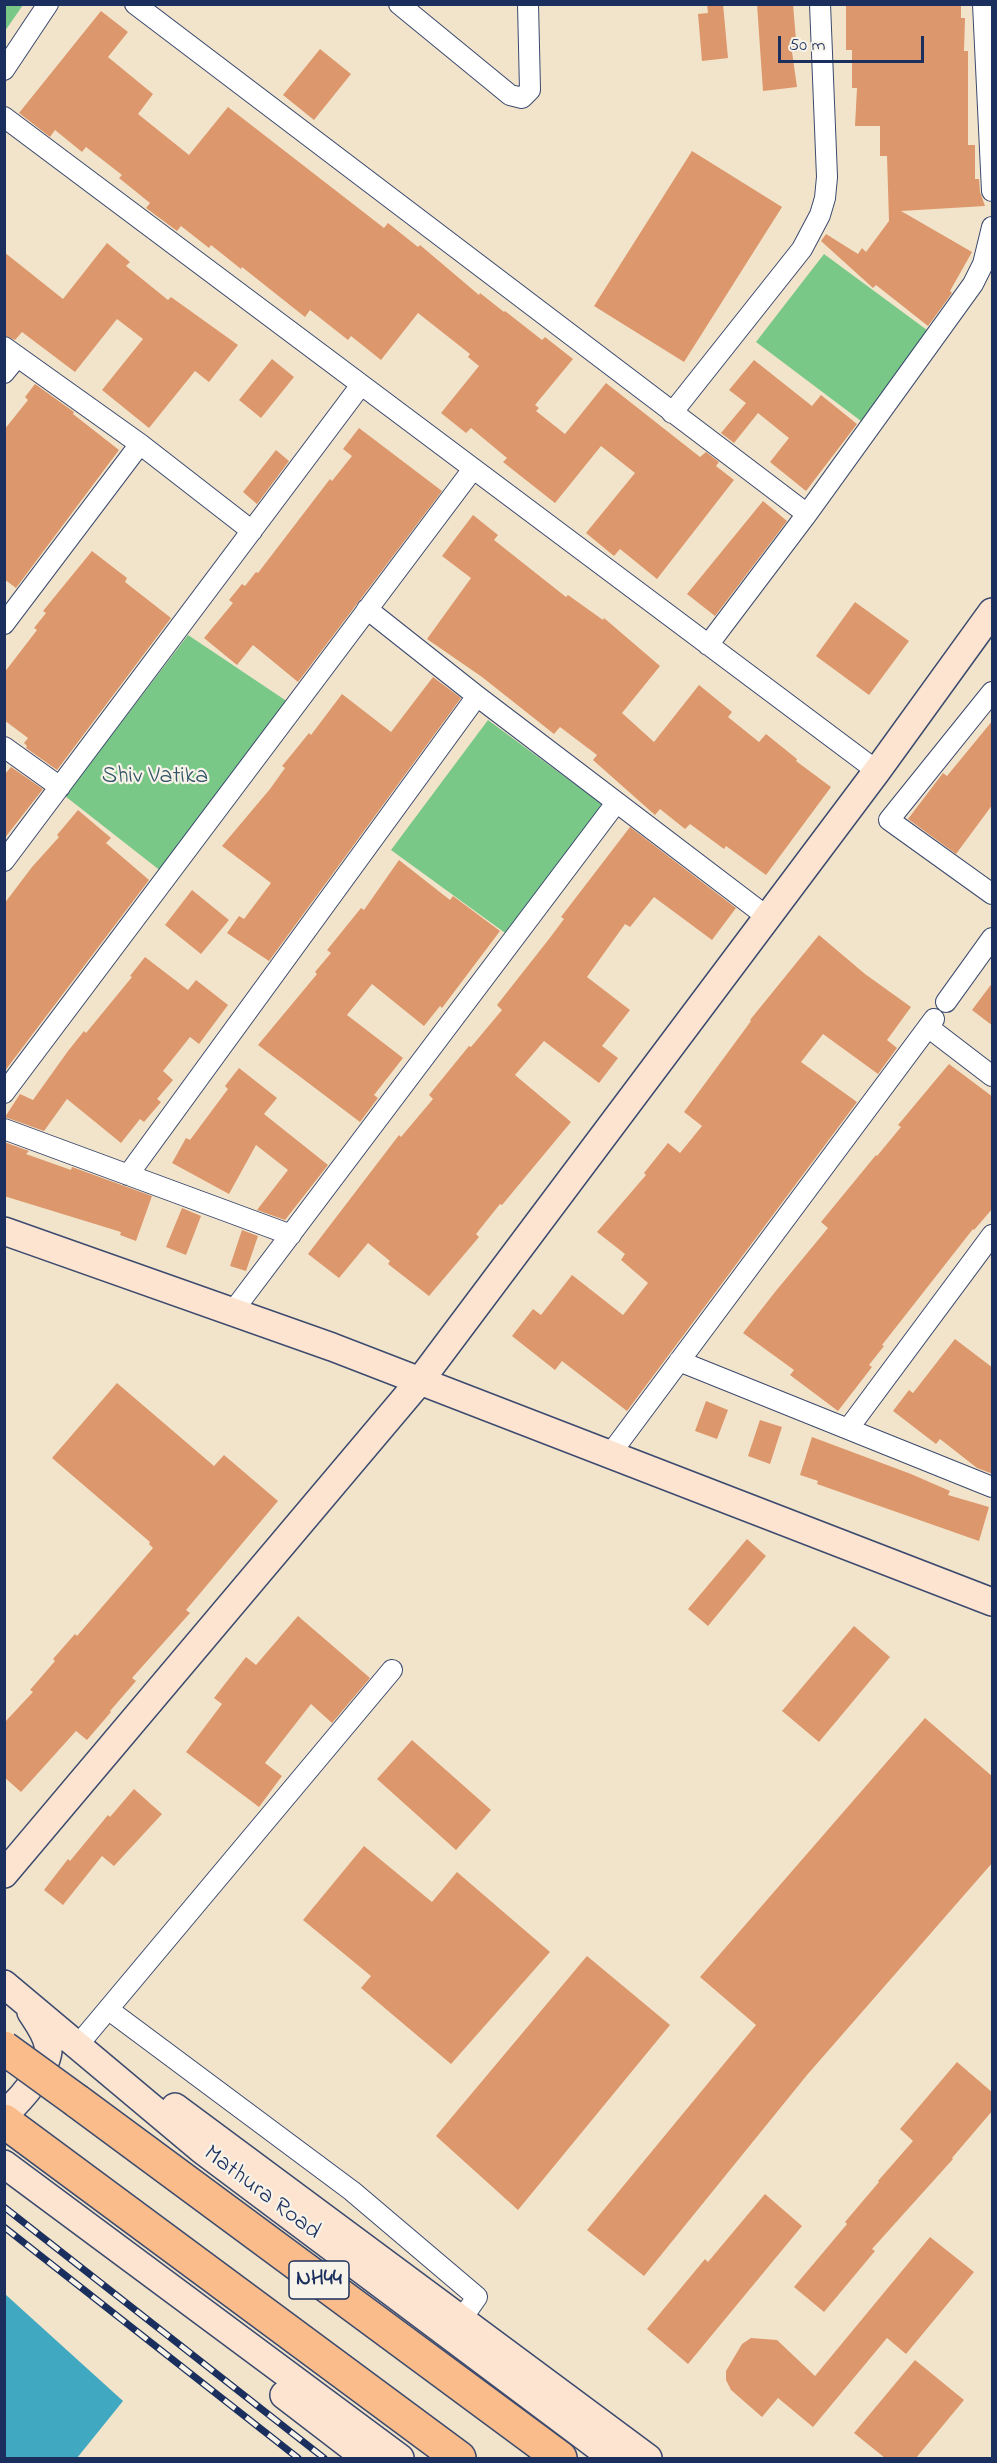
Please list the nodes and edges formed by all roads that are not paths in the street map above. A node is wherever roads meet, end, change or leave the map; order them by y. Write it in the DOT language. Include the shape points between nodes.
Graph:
graph roads {
  1 [pos="48,4"];
  2 [pos="135,4"];
  3 [pos="399,4"];
  4 [pos="528,4"];
  5 [pos="819,4"];
  6 [pos="983,4"];
  7 [pos="4,70"];
  8 [pos="4,117"];
  9 [pos="993,191"];
  10 [pos="993,226"];
  11 [pos="11,352"];
  12 [pos="4,373"];
  13 [pos="361,385"];
  14 [pos="672,413"];
  15 [pos="140,444"];
  16 [pos="473,469"];
  17 [pos="807,514"];
  18 [pos="252,531"];
  19 [pos="367,609"];
  20 [pos="993,612"];
  21 [pos="4,624"];
  22 [pos="708,645"];
  23 [pos="993,692"];
  24 [pos="477,696"];
  25 [pos="4,747"];
  26 [pos="877,771"];
  27 [pos="60,788"];
  28 [pos="616,803"];
  29 [pos="4,861"];
  30 [pos="993,894"];
  31 [pos="766,916"];
  32 [pos="993,938"];
  33 [pos="946,1002"];
  34 [pos="993,1076"];
  35 [pos="4,1093"];
  36 [pos="4,1129"];
  37 [pos="128,1175"];
  38 [pos="4,1231"];
  39 [pos="291,1235"];
  40 [pos="993,1235"];
  41 [pos="233,1311"];
  42 [pos="679,1361"];
  43 [pos="419,1382"];
  44 [pos="848,1429"];
  45 [pos="611,1454"];
  46 [pos="993,1487"];
  47 [pos="993,1602"];
  48 [pos="392,1670"];
  49 [pos="4,1874"];
  50 [pos="4,1973"];
  51 [pos="12,1990"];
  52 [pos="110,2010"];
  53 [pos="78,2046"];
  54 [pos="4,2048"];
  55 [pos="129,2088"];
  56 [pos="4,2115"];
  57 [pos="4,2121"];
  58 [pos="4,2164"];
  59 [pos="4,2177"];
  60 [pos="461,2320"];
  61 [pos="366,2458"];
  62 [pos="400,2458"];
  63 [pos="459,2458"];
  64 [pos="560,2458"];
  65 [pos="613,2458"];
  66 [pos="648,2458"];
  1 -- 7 [label="street"];
  2 -- 14 [label="street"];
  3 -- 4 [label="street" via="510,95 522,98 530,90"];
  5 -- 14 [label="street" via="827,177 820,214 802,249"];
  6 -- 9 [label="street"];
  8 -- 13 [label="street"];
  10 -- 17 [label="street" via="973,284"];
  11 -- 12 [label="street"];
  11 -- 15 [label="street"];
  13 -- 16 [label="street"];
  13 -- 18 [label="street"];
  14 -- 17 [label="street"];
  15 -- 18 [label="street"];
  15 -- 21 [label="street"];
  16 -- 19 [label="street"];
  16 -- 22 [label="street"];
  17 -- 22 [label="street"];
  18 -- 27 [label="street"];
  19 -- 24 [label="street"];
  19 -- 35 [label="street"];
  20 -- 26 [label="street"];
  22 -- 26 [label="street"];
  23 -- 30 [label="street" via="889,820"];
  24 -- 28 [label="street"];
  24 -- 37 [label="street"];
  25 -- 27 [label="street"];
  26 -- 31 [label="street"];
  27 -- 29 [label="street"];
  28 -- 31 [label="street"];
  28 -- 39 [label="street"];
  31 -- 43 [label="street"];
  32 -- 33 [label="street"];
  34 -- 42 [label="street" via="931,1023"];
  36 -- 37 [label="street"];
  37 -- 39 [label="street"];
  38 -- 41 [label="street"];
  39 -- 41 [label="street"];
  40 -- 44 [label="street"];
  41 -- 43 [label="street"];
  42 -- 44 [label="street"];
  42 -- 45 [label="street"];
  43 -- 45 [label="street"];
  43 -- 49 [label="street"];
  44 -- 46 [label="street"];
  45 -- 47 [label="street"];
  48 -- 52 [label="street"];
  50 -- 51 [label="street"];
  51 -- 53 [label="street, Mathura Road"];
  51 -- 56 [label="street" via="45,2034 49,2048 45,2064"];
  52 -- 53 [label="street"];
  52 -- 60 [label="street" via="352,2191 477,2297"];
  53 -- 55 [label="street, Mathura Road"];
  54 -- 64 [label="highway, Mathura Road / NH44, bridge"];
  55 -- 60 [label="street" via="146,2087 217,2136"];
  55 -- 65 [label="street, Mathura Road" via="202,2150"];
  57 -- 63 [label="highway, NH44"];
  58 -- 62 [label="street"];
  59 -- 61 [label="street" via="40,2210"];
  60 -- 66 [label="street"];
}
